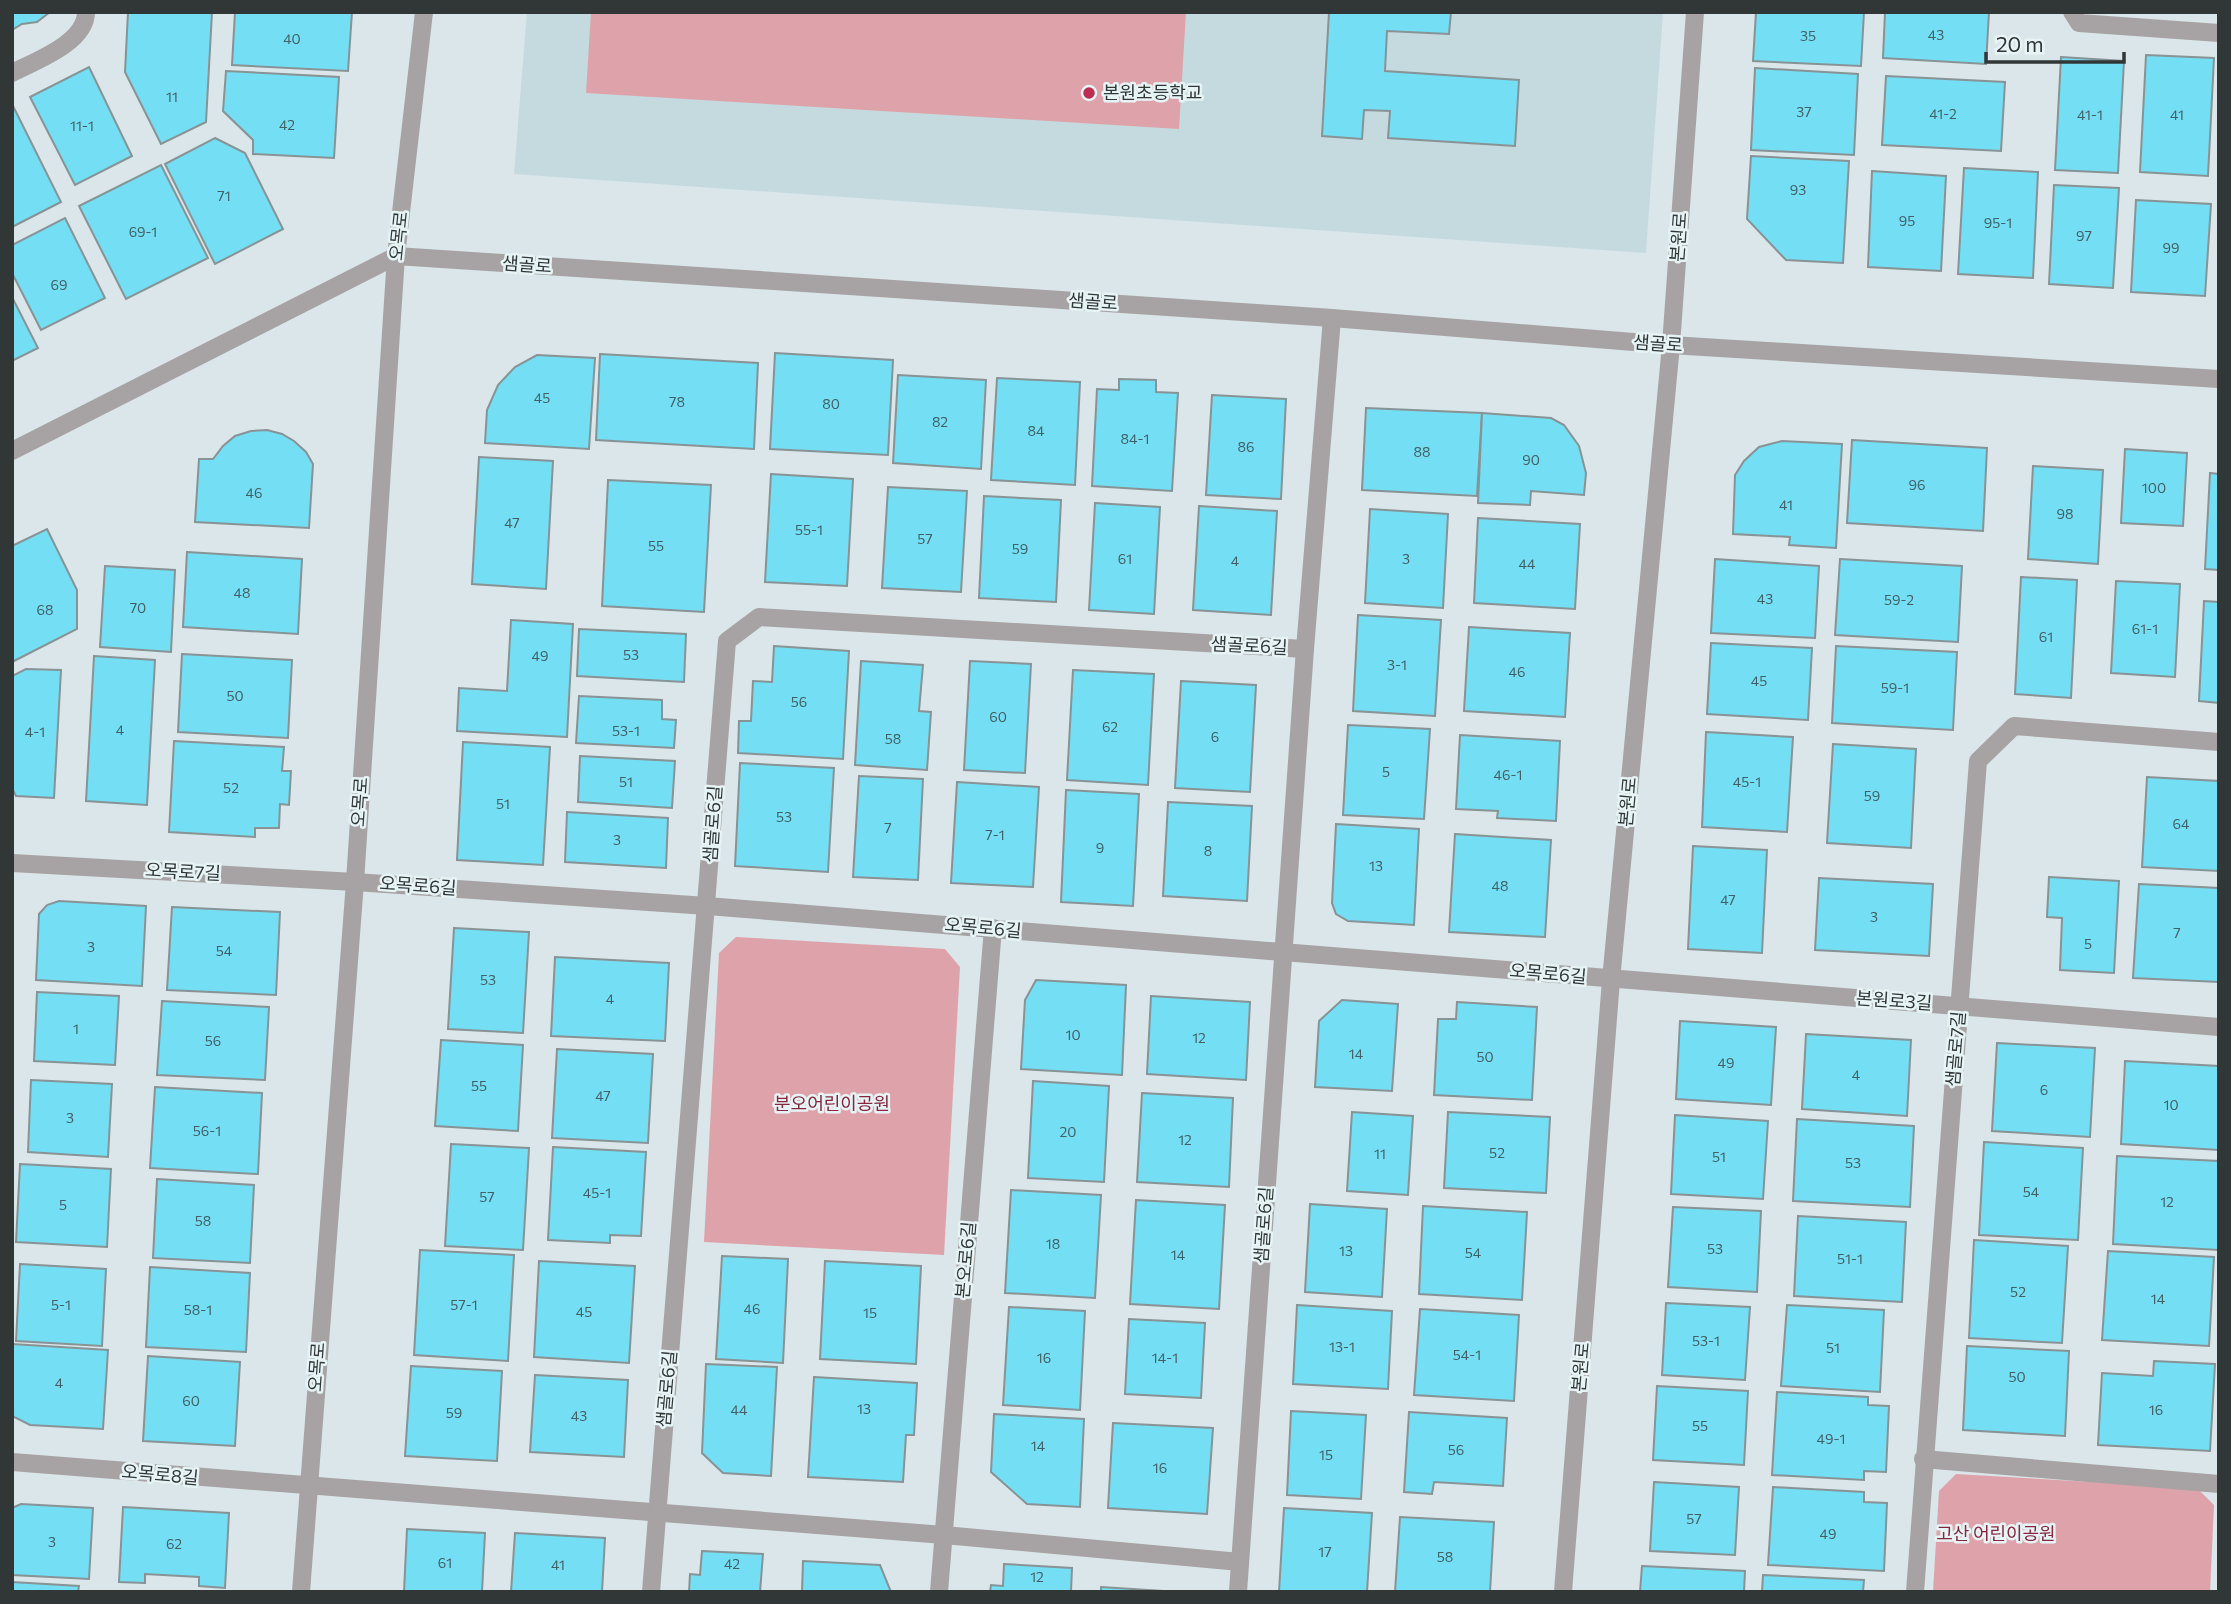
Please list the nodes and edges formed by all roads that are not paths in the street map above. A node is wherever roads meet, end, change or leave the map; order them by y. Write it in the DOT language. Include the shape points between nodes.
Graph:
graph roads {
  1 [pos="86,12"];
  2 [pos="424,12"];
  3 [pos="1695,12"];
  4 [pos="2072,12"];
  5 [pos="2219,33"];
  6 [pos="12,72"];
  7 [pos="396,256"];
  8 [pos="1332,318"];
  9 [pos="1671,345"];
  10 [pos="2219,379"];
  11 [pos="12,451"];
  12 [pos="1305,649"];
  13 [pos="2219,742"];
  14 [pos="13,863"];
  15 [pos="12,872"];
  16 [pos="355,881"];
  17 [pos="707,906"];
  18 [pos="993,928"];
  19 [pos="1284,952"];
  20 [pos="1611,980"];
  21 [pos="1959,1006"];
  22 [pos="2219,1027"];
  23 [pos="1923,1459"];
  24 [pos="12,1462"];
  25 [pos="2219,1484"];
  26 [pos="308,1487"];
  27 [pos="656,1513"];
  28 [pos="944,1535"];
  29 [pos="1240,1562"];
  30 [pos="301,1592"];
  31 [pos="651,1592"];
  32 [pos="939,1592"];
  33 [pos="1238,1592"];
  34 [pos="1563,1592"];
  35 [pos="1914,1592"];
  1 -- 6 [label="street" via="67,46"];
  2 -- 7 [label="street, 오목로"];
  3 -- 9 [label="street, 본원로"];
  4 -- 5 [label="street" via="2079,23"];
  7 -- 8 [label="street, 샘골로"];
  7 -- 11 [label="street"];
  7 -- 16 [label="street, 오목로"];
  8 -- 9 [label="street, 샘골로"];
  8 -- 12 [label="street, 샘골로6길"];
  9 -- 10 [label="street, 샘골로"];
  9 -- 20 [label="street, 본원로"];
  12 -- 17 [label="street, 샘골로6길" via="759,617 727,641"];
  12 -- 19 [label="street, 샘골로6길"];
  13 -- 21 [label="street, 샘골로7길" via="2014,726 1978,761"];
  14 -- 15 [label="street"];
  14 -- 16 [label="street, 오목로7길"];
  16 -- 17 [label="street, 오목로6길"];
  16 -- 26 [label="street, 오목로"];
  17 -- 18 [label="street, 오목로6길"];
  17 -- 27 [label="street, 샘골로6길"];
  18 -- 19 [label="street, 오목로6길"];
  18 -- 28 [label="street, 본오로6길"];
  19 -- 20 [label="street, 오목로6길"];
  19 -- 29 [label="street, 샘골로6길"];
  20 -- 21 [label="street, 본원로3길"];
  20 -- 34 [label="street, 본원로"];
  21 -- 22 [label="street, 본원로3길"];
  21 -- 23 [label="street, 샘골로7길"];
  23 -- 25 [label="street"];
  23 -- 35 [label="street, 샘골로7길"];
  24 -- 26 [label="street, 오목로8길"];
  26 -- 27 [label="street, 오목로8길"];
  26 -- 30 [label="street, 오목로"];
  27 -- 28 [label="street, 오목로8길"];
  27 -- 31 [label="street, 샘골로6길"];
  28 -- 29 [label="street, 오목로8길"];
  28 -- 32 [label="street, 본오로6길"];
  29 -- 33 [label="street, 샘골로6길"];
}
